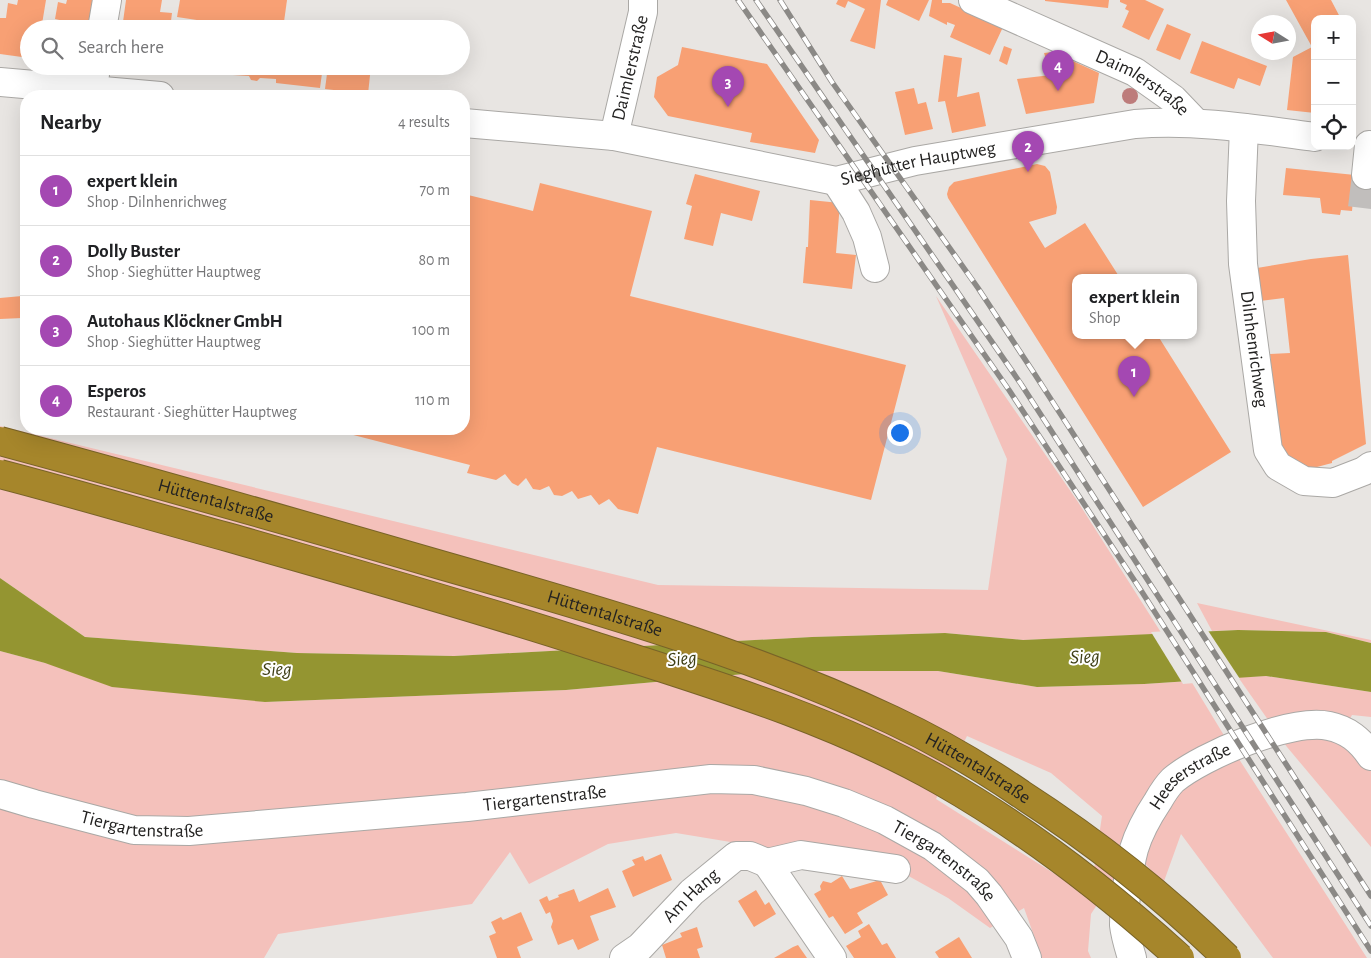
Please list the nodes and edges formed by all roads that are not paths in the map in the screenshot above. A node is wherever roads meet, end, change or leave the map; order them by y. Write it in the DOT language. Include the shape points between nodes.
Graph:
graph roads {
  1 [pos="106,0"];
  2 [pos="643,0"];
  3 [pos="973,0"];
  4 [pos="103,20"];
  5 [pos="95,78"];
  6 [pos="0,82"];
  7 [pos="138,90"];
  8 [pos="1196,123"];
  9 [pos="470,124"];
  10 [pos="1244,128"];
  11 [pos="614,136"];
  12 [pos="1311,136"];
  13 [pos="1364,144"];
  14 [pos="1366,175"];
  15 [pos="836,181"];
  16 [pos="875,268"];
  17 [pos="0,441"];
  18 [pos="1369,471"];
  19 [pos="0,474"];
  20 [pos="1371,756"];
  21 [pos="0,794"];
  22 [pos="767,863"];
  23 [pos="896,869"];
  24 [pos="636,954"];
  25 [pos="832,958"];
  26 [pos="1027,958"];
  27 [pos="1132,958"];
  28 [pos="1180,958"];
  29 [pos="1227,958"];
  1 -- 4 [label="street"];
  2 -- 11 [label="street, Daimlerstraße" via="643,12"];
  3 -- 8 [label="street, Daimlerstraße" via="1135,72 1173,99"];
  5 -- 6 [label="street"];
  5 -- 7 [label="street"];
  8 -- 10 [label="street, Sieghütter Hauptweg"];
  8 -- 15 [label="street, Sieghütter Hauptweg" via="1135,124 915,161"];
  9 -- 11 [label="street, Sieghütter Hauptweg"];
  10 -- 12 [label="street, Sieghütter Hauptweg"];
  10 -- 18 [label="street, Dilnhenrichweg" via="1243,264 1268,450 1278,466 1304,481 1333,483"];
  11 -- 15 [label="street, Sieghütter Hauptweg"];
  13 -- 14 [label="street"];
  15 -- 16 [label="street" via="856,212"];
  17 -- 29 [label="highway, Hüttentalstraße, bridge" via="544,595 768,668 893,720 955,752 1062,820 1166,900"];
  19 -- 28 [label="highway, Hüttentalstraße, bridge" via="536,627 818,722 939,780 990,811 1098,888"];
  20 -- 27 [label="street, Heeserstraße" via="1358,739 1344,730 1312,725 1295,727 1266,734 1203,760 1173,781 1144,822 1134,849 1124,926"];
  21 -- 26 [label="street, Tiergartenstraße" via="134,830 189,831 467,807 711,778 754,780 844,803 885,820 932,846 977,881 989,895 1019,938"];
  22 -- 23 [label="street" via="801,855"];
  22 -- 24 [label="street, Am Hang" via="750,856 736,856 692,892"];
  22 -- 25 [label="street"];
}
